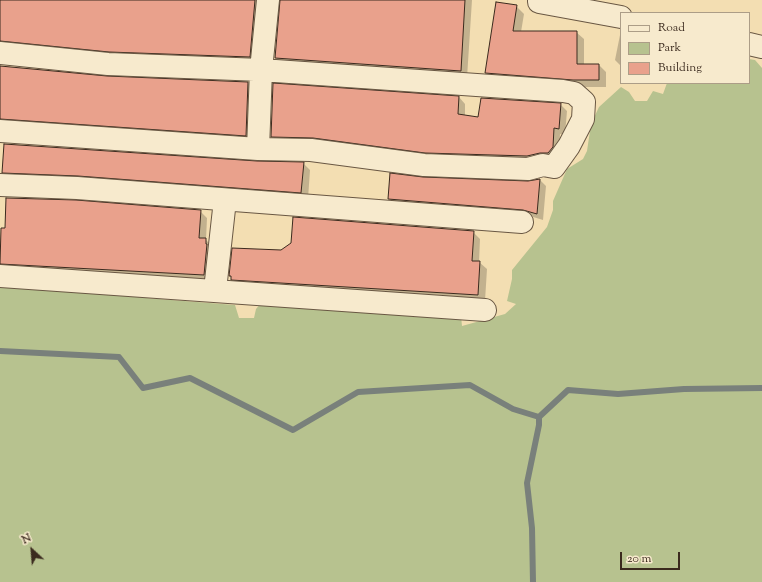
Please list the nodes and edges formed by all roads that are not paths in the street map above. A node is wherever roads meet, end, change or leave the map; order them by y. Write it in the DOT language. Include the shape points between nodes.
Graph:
graph roads {
  1 [pos="268,0"];
  2 [pos="539,0"];
  3 [pos="620,17"];
  4 [pos="750,44"];
  5 [pos="762,47"];
  6 [pos="0,54"];
  7 [pos="261,70"];
  8 [pos="0,131"];
  9 [pos="258,149"];
  10 [pos="0,186"];
  11 [pos="225,200"];
  12 [pos="522,222"];
  13 [pos="0,276"];
  14 [pos="214,290"];
  15 [pos="486,310"];
  1 -- 7 [label="street"];
  2 -- 3 [label="street"];
  4 -- 5 [label="street"];
  6 -- 7 [label="street" via="108,64"];
  7 -- 9 [label="street"];
  7 -- 9 [label="street" via="563,91 574,93 584,102 583,119 554,167 543,165 528,169 424,165 311,150"];
  8 -- 9 [label="street"];
  10 -- 11 [label="street" via="77,188"];
  11 -- 12 [label="street"];
  11 -- 14 [label="street"];
  13 -- 14 [label="street"];
  14 -- 15 [label="street"];
}
